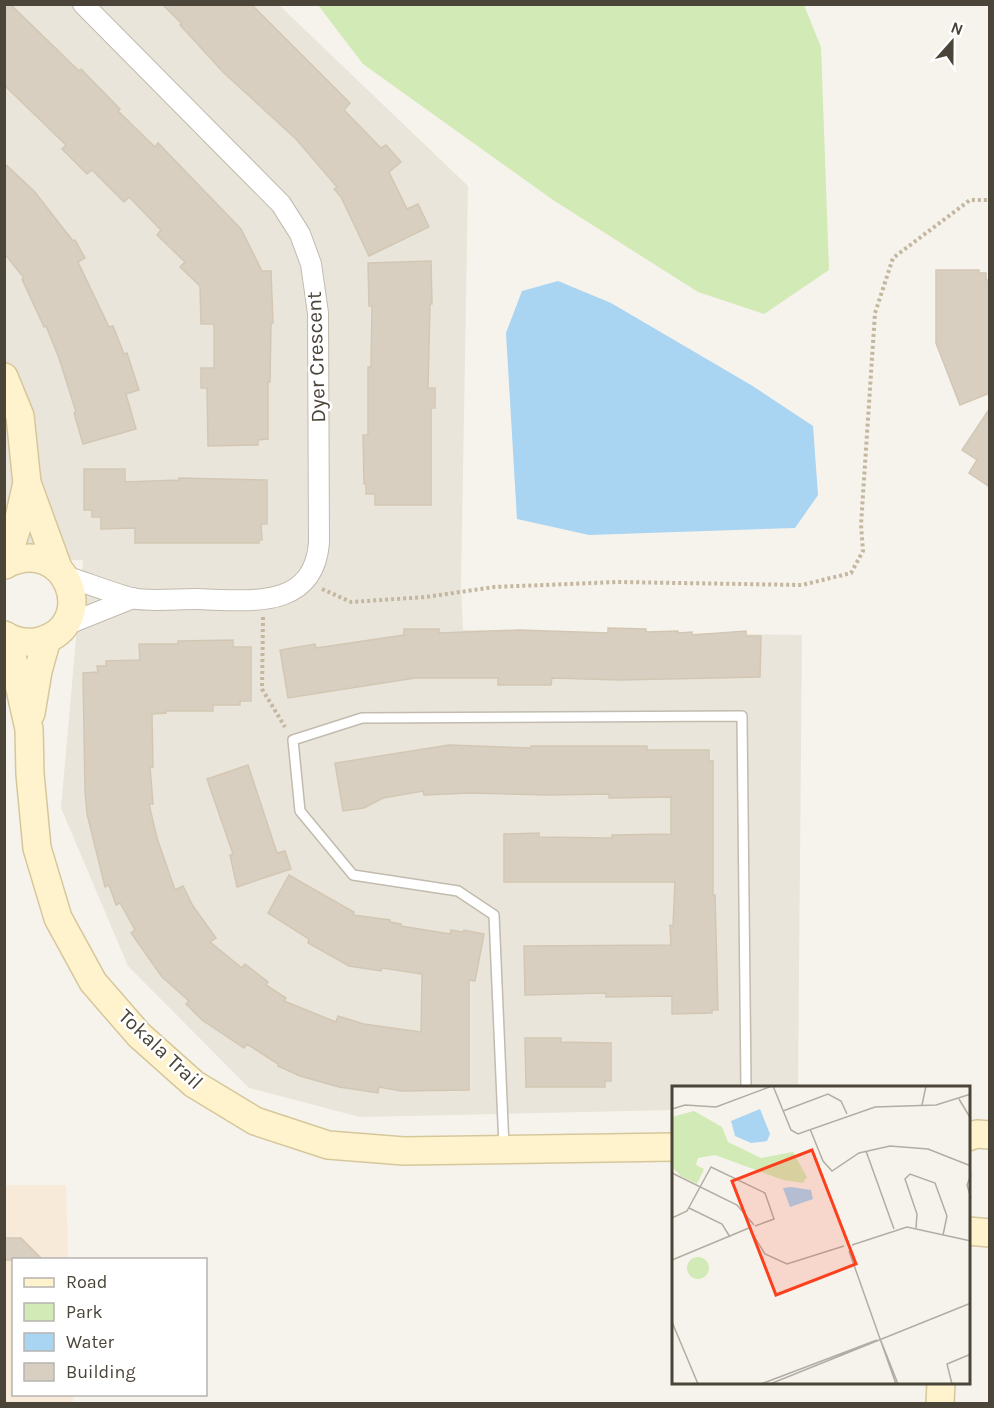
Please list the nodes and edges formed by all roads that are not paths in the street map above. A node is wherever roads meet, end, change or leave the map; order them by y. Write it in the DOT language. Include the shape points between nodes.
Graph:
graph roads {
  1 [pos="83,4"];
  2 [pos="4,377"];
  3 [pos="27,483"];
  4 [pos="5,565"];
  5 [pos="61,572"];
  6 [pos="133,598"];
  7 [pos="55,633"];
  8 [pos="5,635"];
  9 [pos="28,729"];
  10 [pos="746,1086"];
  11 [pos="990,1135"];
  12 [pos="970,1137"];
  13 [pos="672,1147"];
  14 [pos="504,1150"];
  15 [pos="970,1231"];
  16 [pos="990,1233"];
  17 [pos="940,1384"];
  18 [pos="940,1404"];
  1 -- 6 [label="street, Dyer Crescent" via="281,204 300,234 311,264 318,313 319,543 318,555 305,581 287,594 263,600"];
  2 -- 3 [label="street" via="20,416"];
  3 -- 4 [label="street"];
  3 -- 5 [label="street"];
  4 -- 5 [label="street" via="32,557 46,560"];
  5 -- 6 [label="street"];
  5 -- 7 [label="street, Tokala Trail" via="71,588 72,602 70,615"];
  6 -- 7 [label="street"];
  7 -- 8 [label="street" via="33,643"];
  7 -- 9 [label="street, Tokala Trail" via="38,671"];
  8 -- 9 [label="street, Tokala Trail"];
  9 -- 14 [label="street, Tokala Trail" via="37,848 58,918 93,982 139,1035 194,1084 255,1121 328,1145 404,1151"];
  10 -- 14 [label="lane" via="742,716 362,718 293,740 300,811 353,875 458,891 494,915"];
  11 -- 12 [label="street"];
  13 -- 14 [label="street, Tokala Trail"];
  15 -- 16 [label="street"];
  17 -- 18 [label="street"];
}
